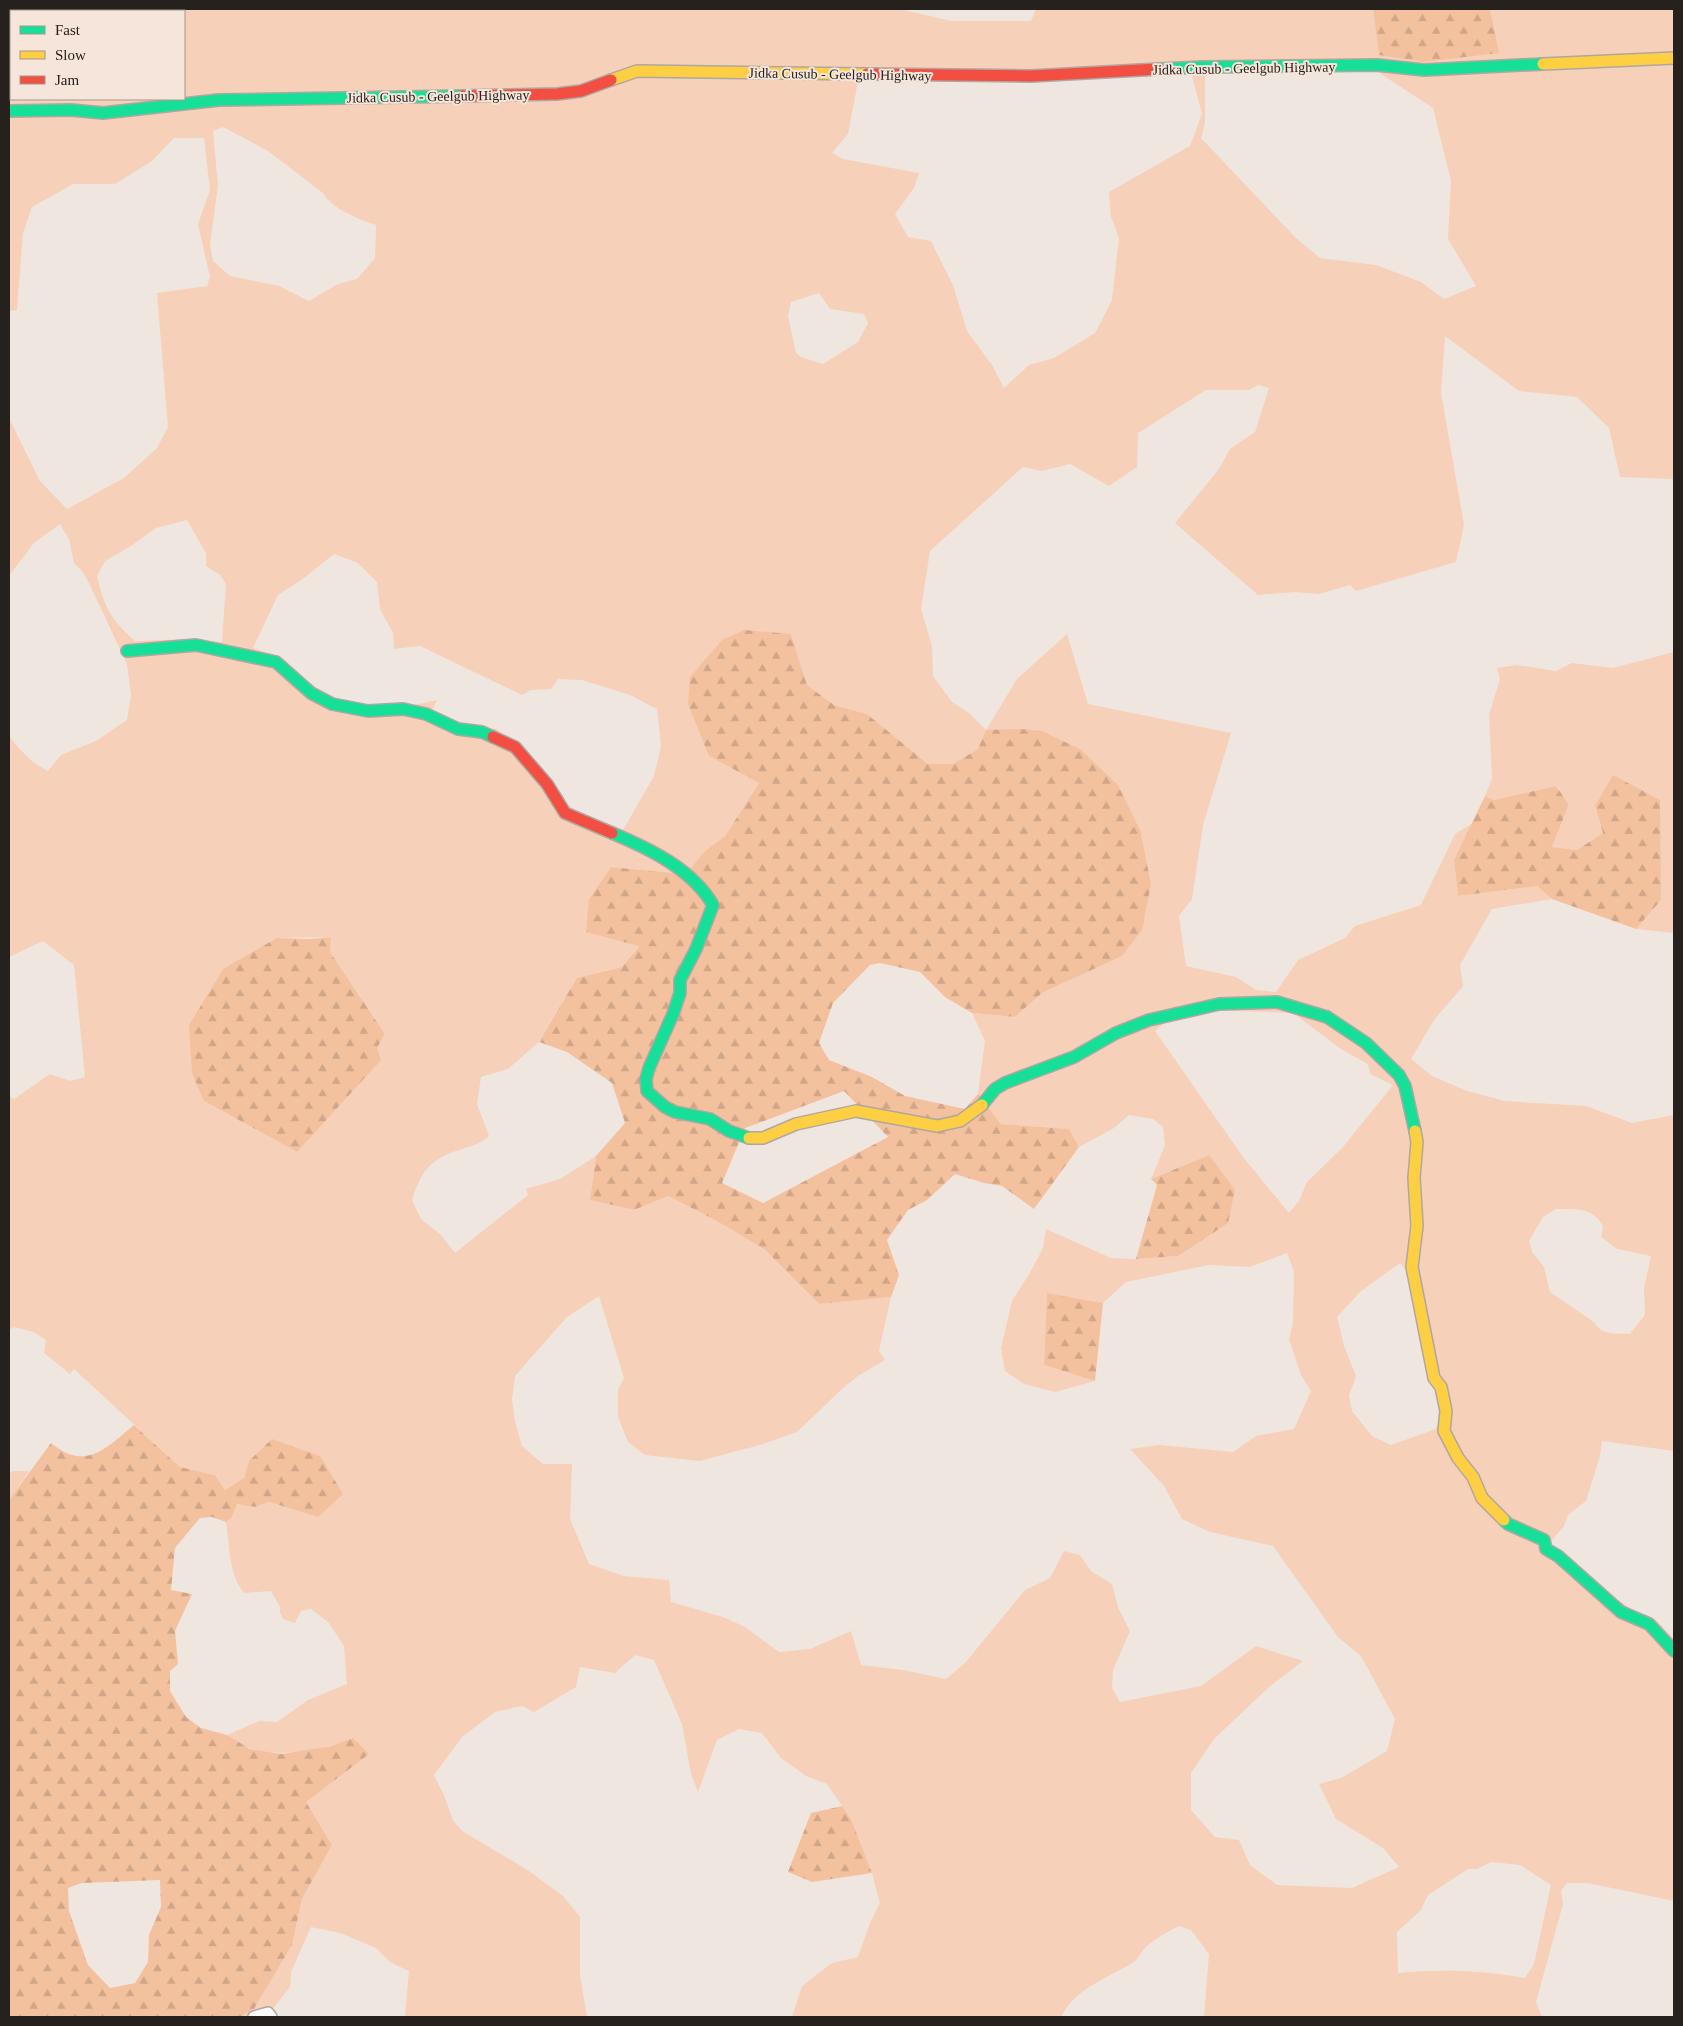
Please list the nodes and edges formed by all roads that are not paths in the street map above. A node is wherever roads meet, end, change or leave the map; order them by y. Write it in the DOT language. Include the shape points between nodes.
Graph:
graph roads {
  1 [pos="1674,58"];
  2 [pos="9,111"];
  3 [pos="127,651"];
  4 [pos="1674,1651"];
  5 [pos="254,2017"];
  6 [pos="271,2017"];
  1 -- 2 [label="street, Jidka Cusub - Geelgub Highway" via="1424,70 1377,65 1203,67 1031,76 636,71 581,91 557,94 219,100 103,113"];
  3 -- 4 [label="street" via="196,645 276,662 311,693 332,704 368,711 403,709 426,714 458,729 482,732 514,747 547,784 565,813 639,844 679,868 705,891 713,905 696,950 680,980 673,1014 649,1068 647,1091 675,1112 710,1119 740,1136 764,1138 796,1124 856,1111 925,1126 960,1121 1005,1083 1074,1058 1116,1033 1141,1023 1219,1004 1277,1002 1327,1018 1356,1035 1399,1075 1405,1086 1417,1142 1414,1178 1417,1226 1412,1267 1434,1378 1441,1387 1446,1410 1444,1430 1458,1458 1473,1477 1482,1498 1508,1524 1544,1540 1546,1549 1620,1612 1649,1624"];
  5 -- 6 [label="street" via="268,2012"];
}
